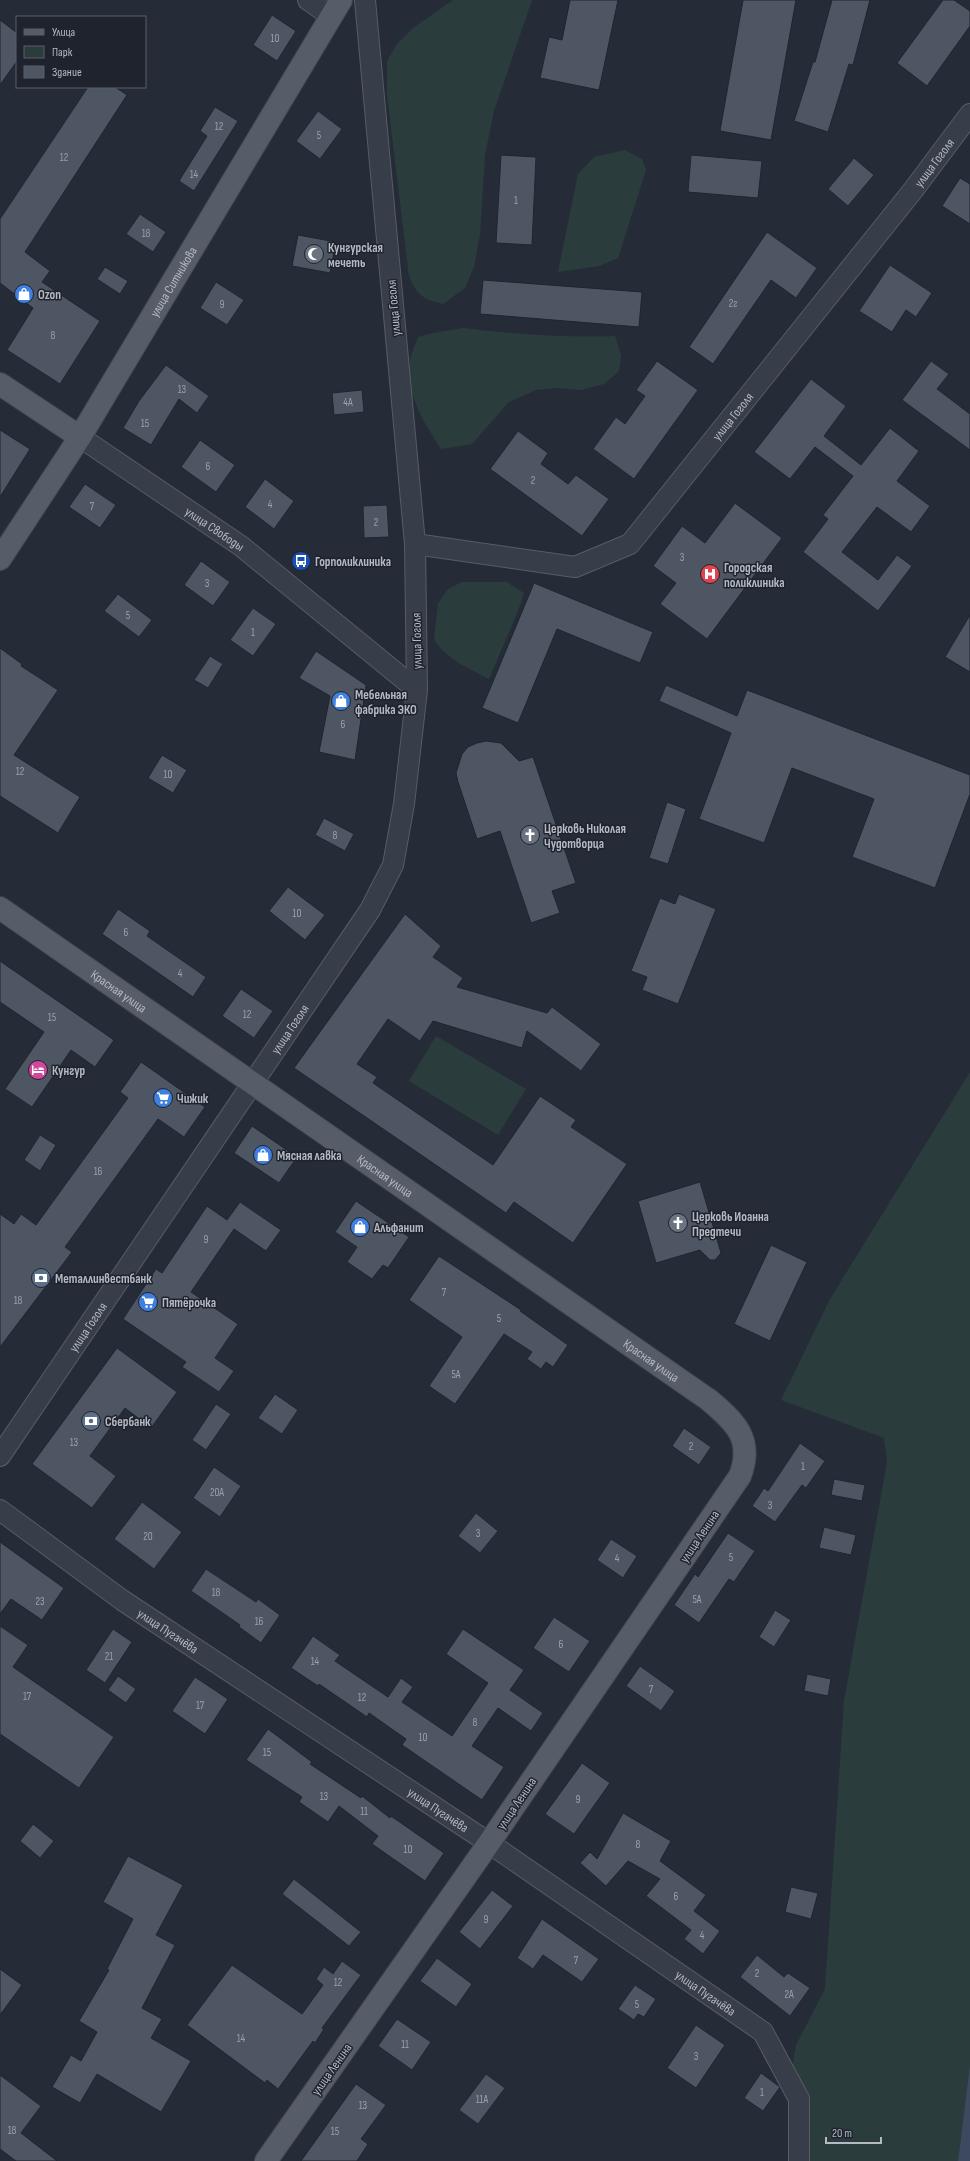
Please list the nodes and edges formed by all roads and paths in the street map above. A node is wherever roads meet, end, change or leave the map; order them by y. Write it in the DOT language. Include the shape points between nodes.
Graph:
graph roads {
  1 [pos="308,0"];
  2 [pos="365,0"];
  3 [pos="336,8"];
  4 [pos="970,114"];
  5 [pos="0,384"];
  6 [pos="80,437"];
  7 [pos="415,544"];
  8 [pos="0,559"];
  9 [pos="417,690"];
  10 [pos="0,908"];
  11 [pos="255,1083"];
  12 [pos="743,1438"];
  13 [pos="0,1456"];
  14 [pos="0,1510"];
  15 [pos="488,1843"];
  16 [pos="266,2161"];
  17 [pos="799,2161"];
  1 -- 3 [label="street"];
  2 -- 7 [label="street, улица Гоголя"];
  3 -- 6 [label="main road, улица Ситникова"];
  4 -- 7 [label="street, улица Гоголя" via="914,189 630,544 575,567"];
  5 -- 6 [label="main road, улица Свободы"];
  6 -- 8 [label="main road, улица Ситникова"];
  6 -- 9 [label="street, улица Свободы" via="241,546"];
  7 -- 9 [label="street, улица Гоголя"];
  9 -- 11 [label="street, улица Гоголя" via="404,804 393,866 370,910"];
  10 -- 11 [label="main road, Красная улица"];
  11 -- 12 [label="main road, Красная улица" via="709,1400 734,1423"];
  11 -- 13 [label="street, улица Гоголя"];
  12 -- 15 [label="main road, улица Ленина" via="744,1463 740,1476"];
  14 -- 15 [label="street, улица Пугачёва" via="122,1600"];
  15 -- 16 [label="main road, улица Ленина"];
  15 -- 17 [label="street, улица Пугачёва" via="763,2032 799,2099"];
}
